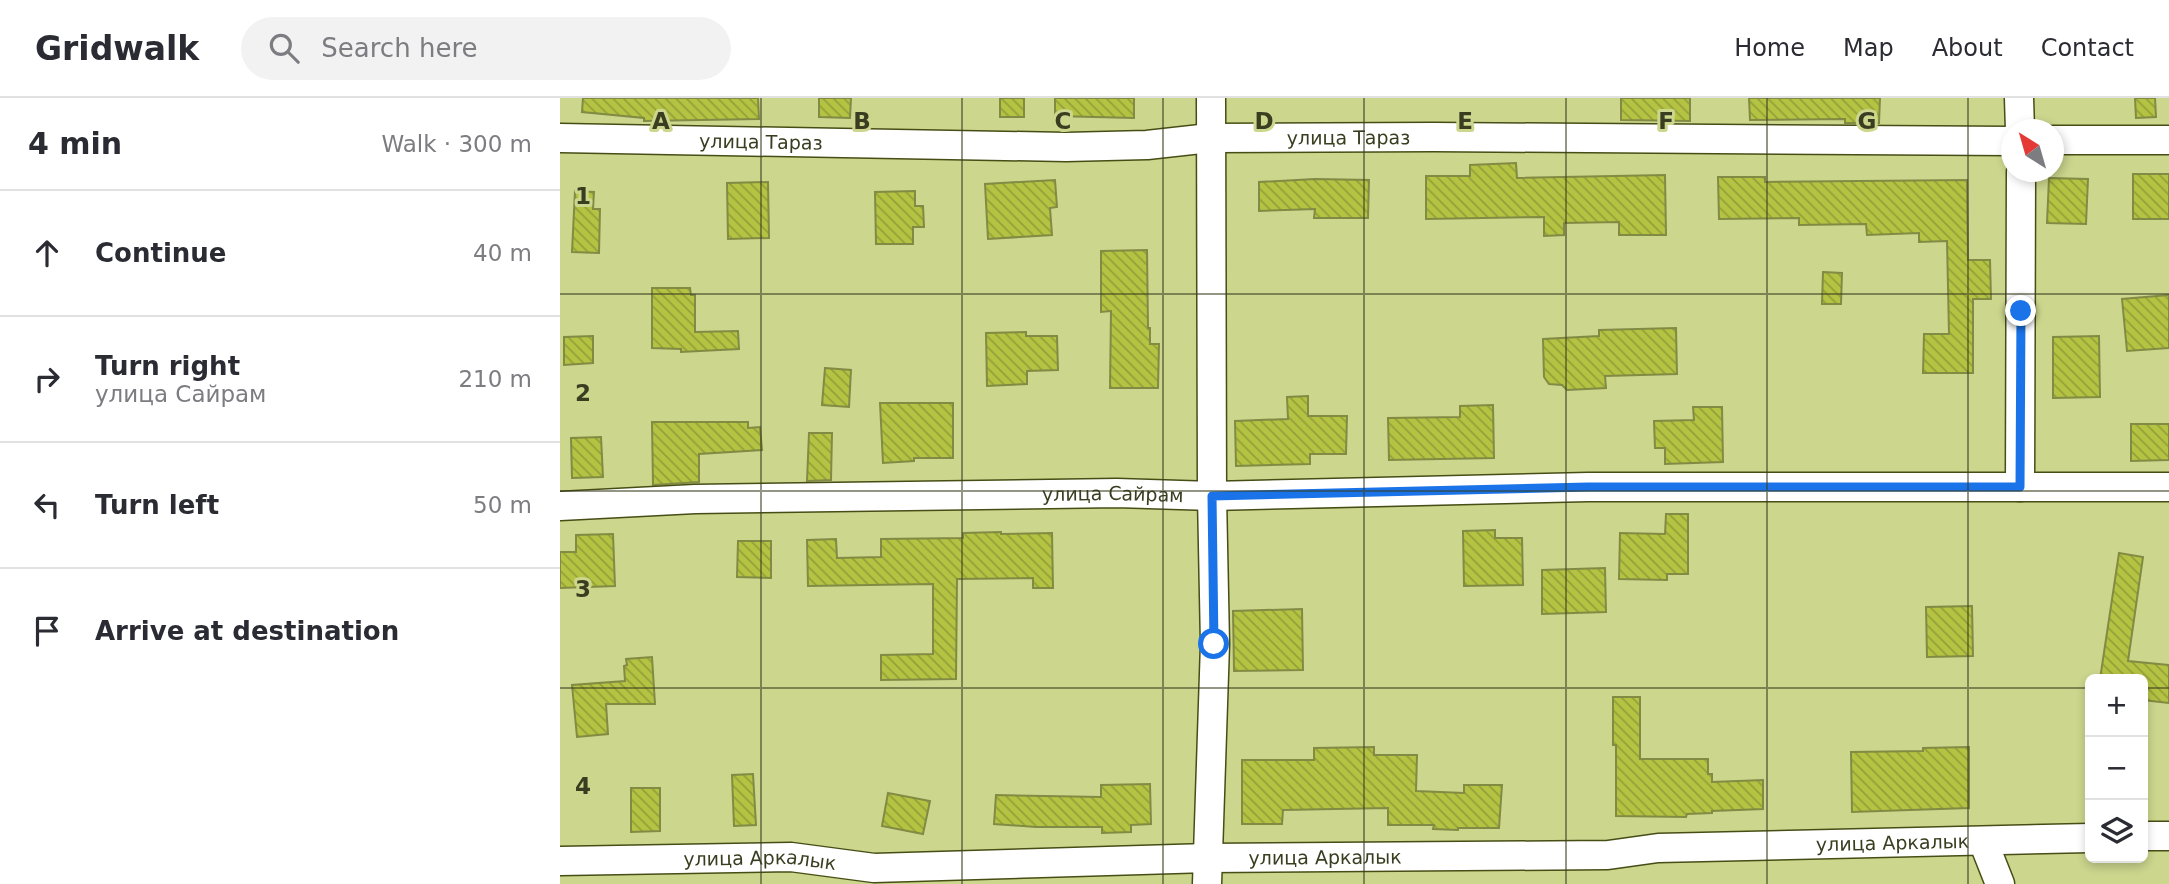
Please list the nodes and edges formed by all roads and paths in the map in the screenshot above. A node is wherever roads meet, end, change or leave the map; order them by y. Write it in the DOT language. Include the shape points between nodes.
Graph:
graph roads {
  1 [pos="1211,98"];
  2 [pos="2019,98"];
  3 [pos="2020,119"];
  4 [pos="560,138"];
  5 [pos="1210,138"];
  6 [pos="2064,140"];
  7 [pos="2169,140"];
  8 [pos="2001,141"];
  9 [pos="2021,182"];
  10 [pos="2020,487"];
  11 [pos="2169,487"];
  12 [pos="1212,496"];
  13 [pos="560,506"];
  14 [pos="2148,836"];
  15 [pos="2169,836"];
  16 [pos="2085,838"];
  17 [pos="1983,841"];
  18 [pos="560,861"];
  19 [pos="1208,871"];
  20 [pos="2000,884"];
  1 -- 5 [label="street"];
  2 -- 3 [label="street"];
  4 -- 5 [label="street, улица Тараз" via="1066,147"];
  5 -- 8 [label="street, улица Тараз"];
  5 -- 12 [label="street"];
  6 -- 7 [label="street"];
  9 -- 10 [label="street"];
  10 -- 11 [label="street, улица Сайрам"];
  10 -- 12 [label="street, улица Сайрам" via="1588,487"];
  12 -- 13 [label="street, улица Сайрам" via="1117,493 695,499"];
  12 -- 19 [label="street" via="1214,644"];
  14 -- 15 [label="street"];
  16 -- 17 [label="street, улица Аркалык"];
  17 -- 19 [label="street, улица Аркалык" via="1658,848 1608,855"];
  17 -- 20 [label="street"];
  18 -- 19 [label="street, улица Аркалык" via="790,858 874,869"];
}
